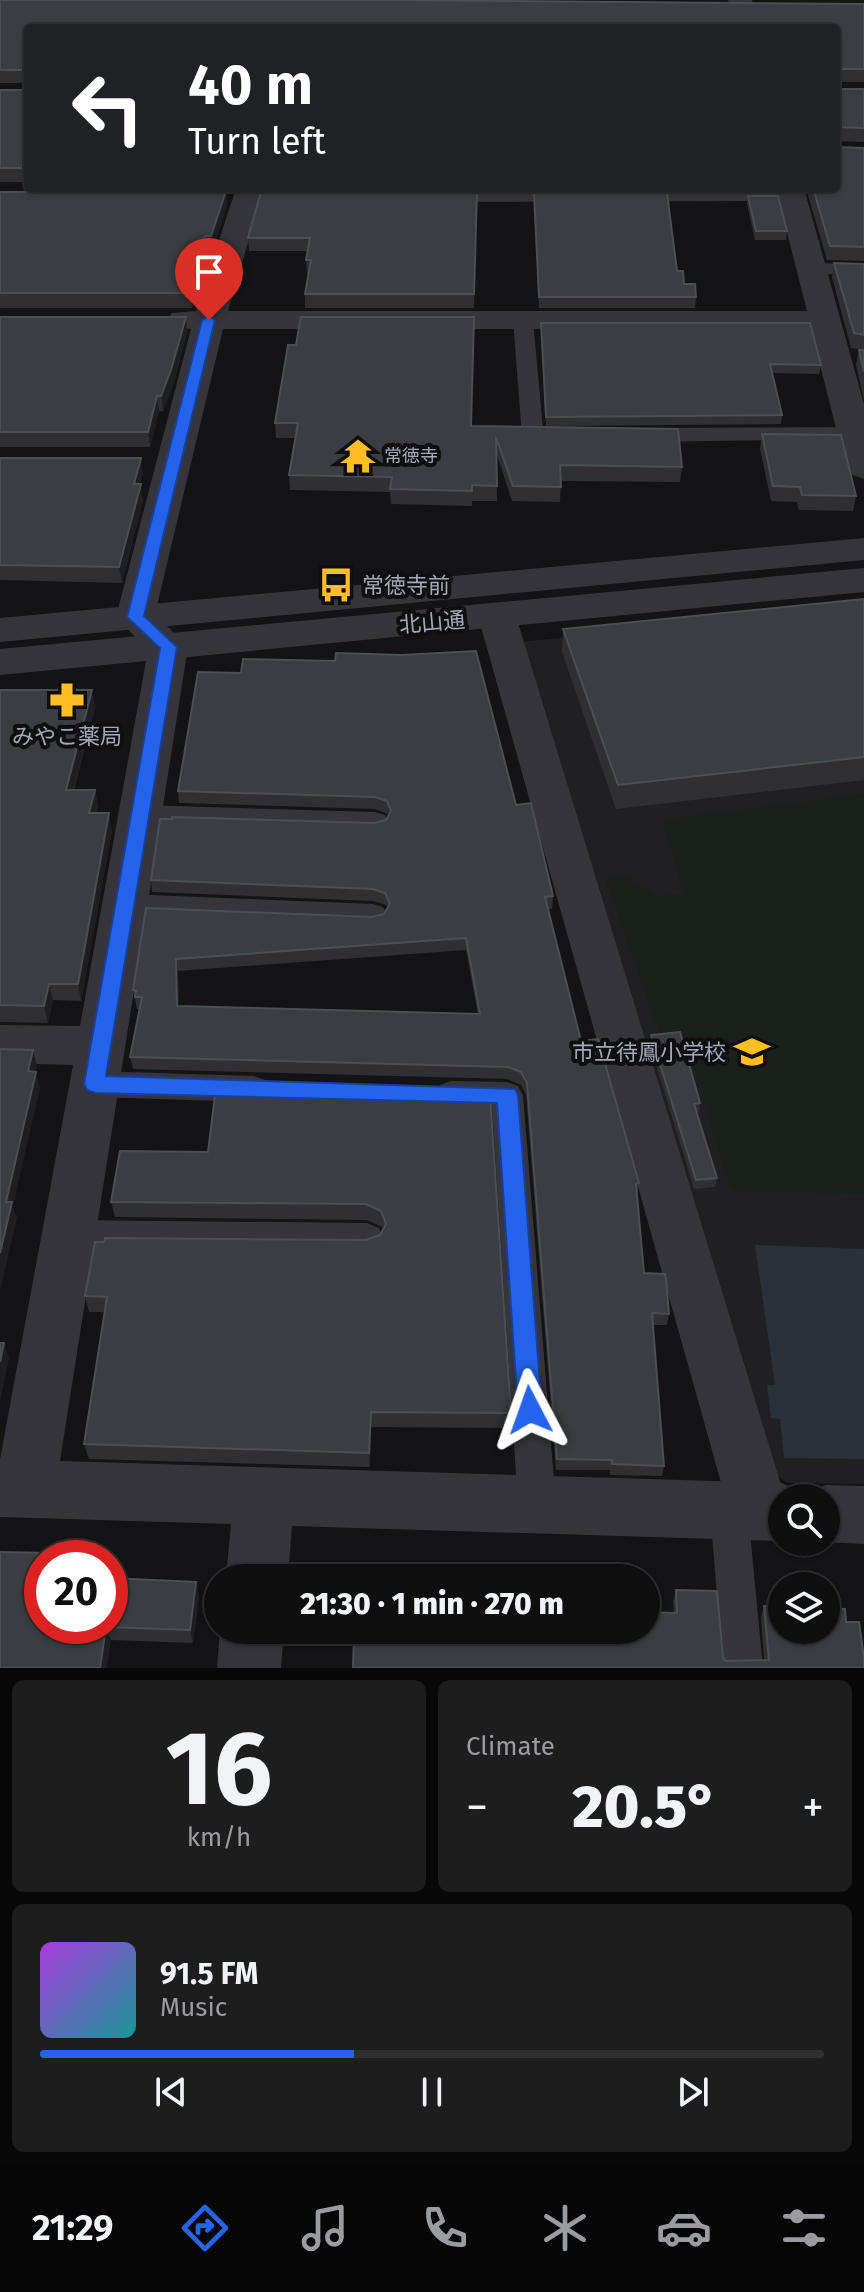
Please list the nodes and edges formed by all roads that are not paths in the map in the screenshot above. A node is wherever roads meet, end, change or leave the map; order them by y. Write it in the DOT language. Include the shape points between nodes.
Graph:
graph roads {
  1 [pos="710,4"];
  2 [pos="771,5"];
  3 [pos="743,11"];
  4 [pos="249,192"];
  5 [pos="435,192"];
  6 [pos="791,192"];
  7 [pos="388,193"];
  8 [pos="811,269"];
  9 [pos="864,270"];
  10 [pos="149,320"];
  11 [pos="209,320"];
  12 [pos="523,320"];
  13 [pos="825,320"];
  14 [pos="855,434"];
  15 [pos="625,435"];
  16 [pos="579,436"];
  17 [pos="864,468"];
  18 [pos="864,549"];
  19 [pos="864,580"];
  20 [pos="491,600"];
  21 [pos="0,630"];
  22 [pos="152,632"];
  23 [pos="0,662"];
  24 [pos="140,815"];
  25 [pos="375,822"];
  26 [pos="125,905"];
  27 [pos="373,915"];
  28 [pos="0,1044"];
  29 [pos="98,1065"];
  30 [pos="285,1089"];
  31 [pos="412,1093"];
  32 [pos="69,1235"];
  33 [pos="367,1238"];
  34 [pos="13,1488"];
  35 [pos="264,1495"];
  36 [pos="537,1505"];
  37 [pos="757,1512"];
  38 [pos="840,1514"];
  39 [pos="864,1515"];
  40 [pos="258,1564"];
  41 [pos="251,1644"];
  42 [pos="249,1668"];
  43 [pos="743,1668"];
  1 -- 3 [label="street"];
  2 -- 3 [label="street"];
  4 -- 11 [label="street"];
  5 -- 7 [label="street"];
  6 -- 8 [label="street"];
  8 -- 9 [label="lane"];
  8 -- 13 [label="street"];
  10 -- 11 [label="street"];
  11 -- 12 [label="street"];
  11 -- 22 [label="street" via="159,460"];
  12 -- 13 [label="street"];
  12 -- 16 [label="lane" via="533,436"];
  13 -- 14 [label="street" via="842,356"];
  14 -- 15 [label="lane"];
  14 -- 17 [label="street"];
  18 -- 20 [label="street, 北山通"];
  19 -- 20 [label="street, 北山通"];
  20 -- 22 [label="street, 北山通"];
  20 -- 37 [label="street"];
  21 -- 22 [label="street, 北山通"];
  22 -- 23 [label="street, 北山通"];
  22 -- 24 [label="street"];
  24 -- 25 [label="lane"];
  24 -- 26 [label="street"];
  26 -- 27 [label="lane"];
  26 -- 29 [label="street"];
  28 -- 29 [label="street"];
  29 -- 30 [label="lane"];
  29 -- 32 [label="street"];
  31 -- 36 [label="lane" via="507,1095"];
  32 -- 33 [label="lane"];
  32 -- 34 [label="street"];
  34 -- 35 [label="street"];
  35 -- 36 [label="street"];
  35 -- 40 [label="street"];
  36 -- 37 [label="street"];
  37 -- 43 [label="lane"];
  38 -- 39 [label="street"];
  41 -- 42 [label="street"];
}
